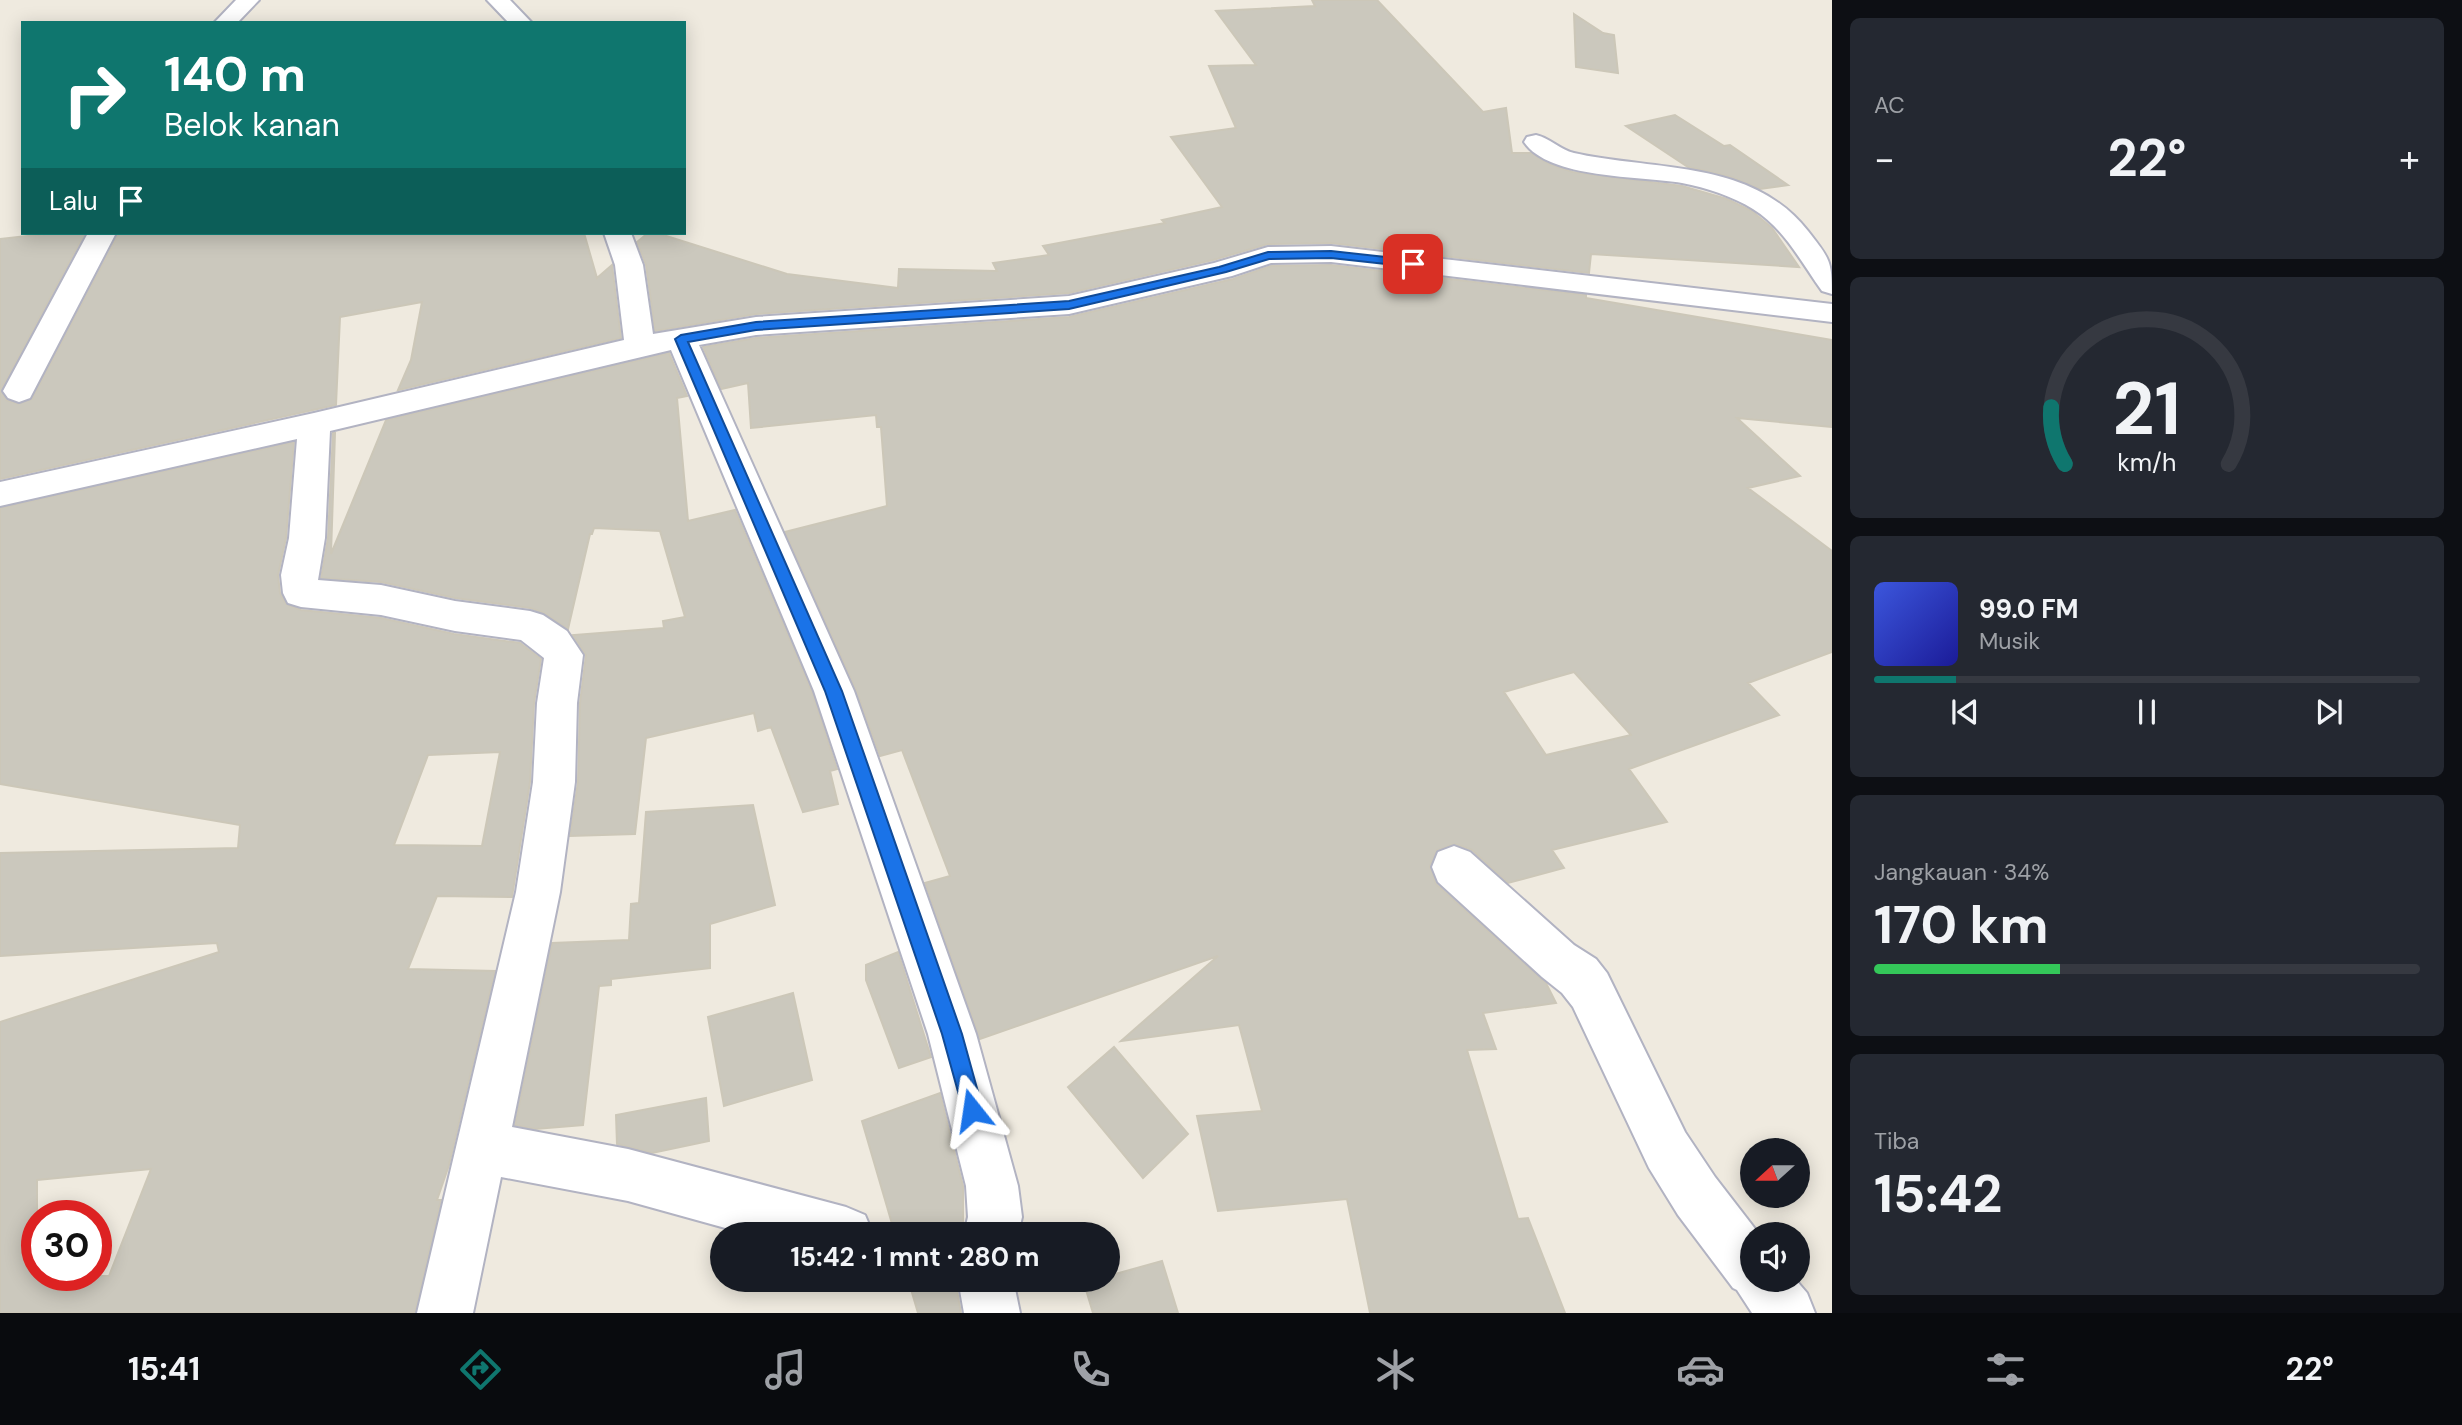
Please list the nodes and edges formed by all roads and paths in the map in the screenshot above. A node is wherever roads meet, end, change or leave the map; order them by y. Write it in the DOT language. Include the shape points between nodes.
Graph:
graph roads {
  1 [pos="248,0"];
  2 [pos="498,0"];
  3 [pos="227,21"];
  4 [pos="519,21"];
  5 [pos="1536,142"];
  6 [pos="101,235"];
  7 [pos="618,235"];
  8 [pos="1832,285"];
  9 [pos="1832,313"];
  10 [pos="681,339"];
  11 [pos="640,346"];
  12 [pos="19,391"];
  13 [pos="314,425"];
  14 [pos="0,494"];
  15 [pos="1454,867"];
  16 [pos="481,1147"];
  17 [pos="802,1222"];
  18 [pos="994,1222"];
  19 [pos="1740,1253"];
  20 [pos="988,1292"];
  21 [pos="1770,1292"];
  22 [pos="444,1313"];
  23 [pos="992,1313"];
  24 [pos="1787,1313"];
  1 -- 3 [label="street"];
  2 -- 4 [label="street"];
  5 -- 8 [label="street" via="1568,160 1741,191 1784,220"];
  6 -- 12 [label="street"];
  7 -- 11 [label="street" via="629,265"];
  9 -- 10 [label="street" via="1331,254 1268,255 1069,305 756,326"];
  10 -- 11 [label="street"];
  10 -- 18 [label="street" via="834,691 952,1034 992,1186"];
  11 -- 13 [label="street"];
  13 -- 14 [label="street"];
  13 -- 16 [label="street" via="301,593 382,600 530,626 564,655 554,782 538,892"];
  15 -- 19 [label="street" via="1590,990 1669,1154"];
  16 -- 17 [label="street" via="628,1175"];
  16 -- 22 [label="street"];
  20 -- 23 [label="street"];
  21 -- 24 [label="street"];
}
